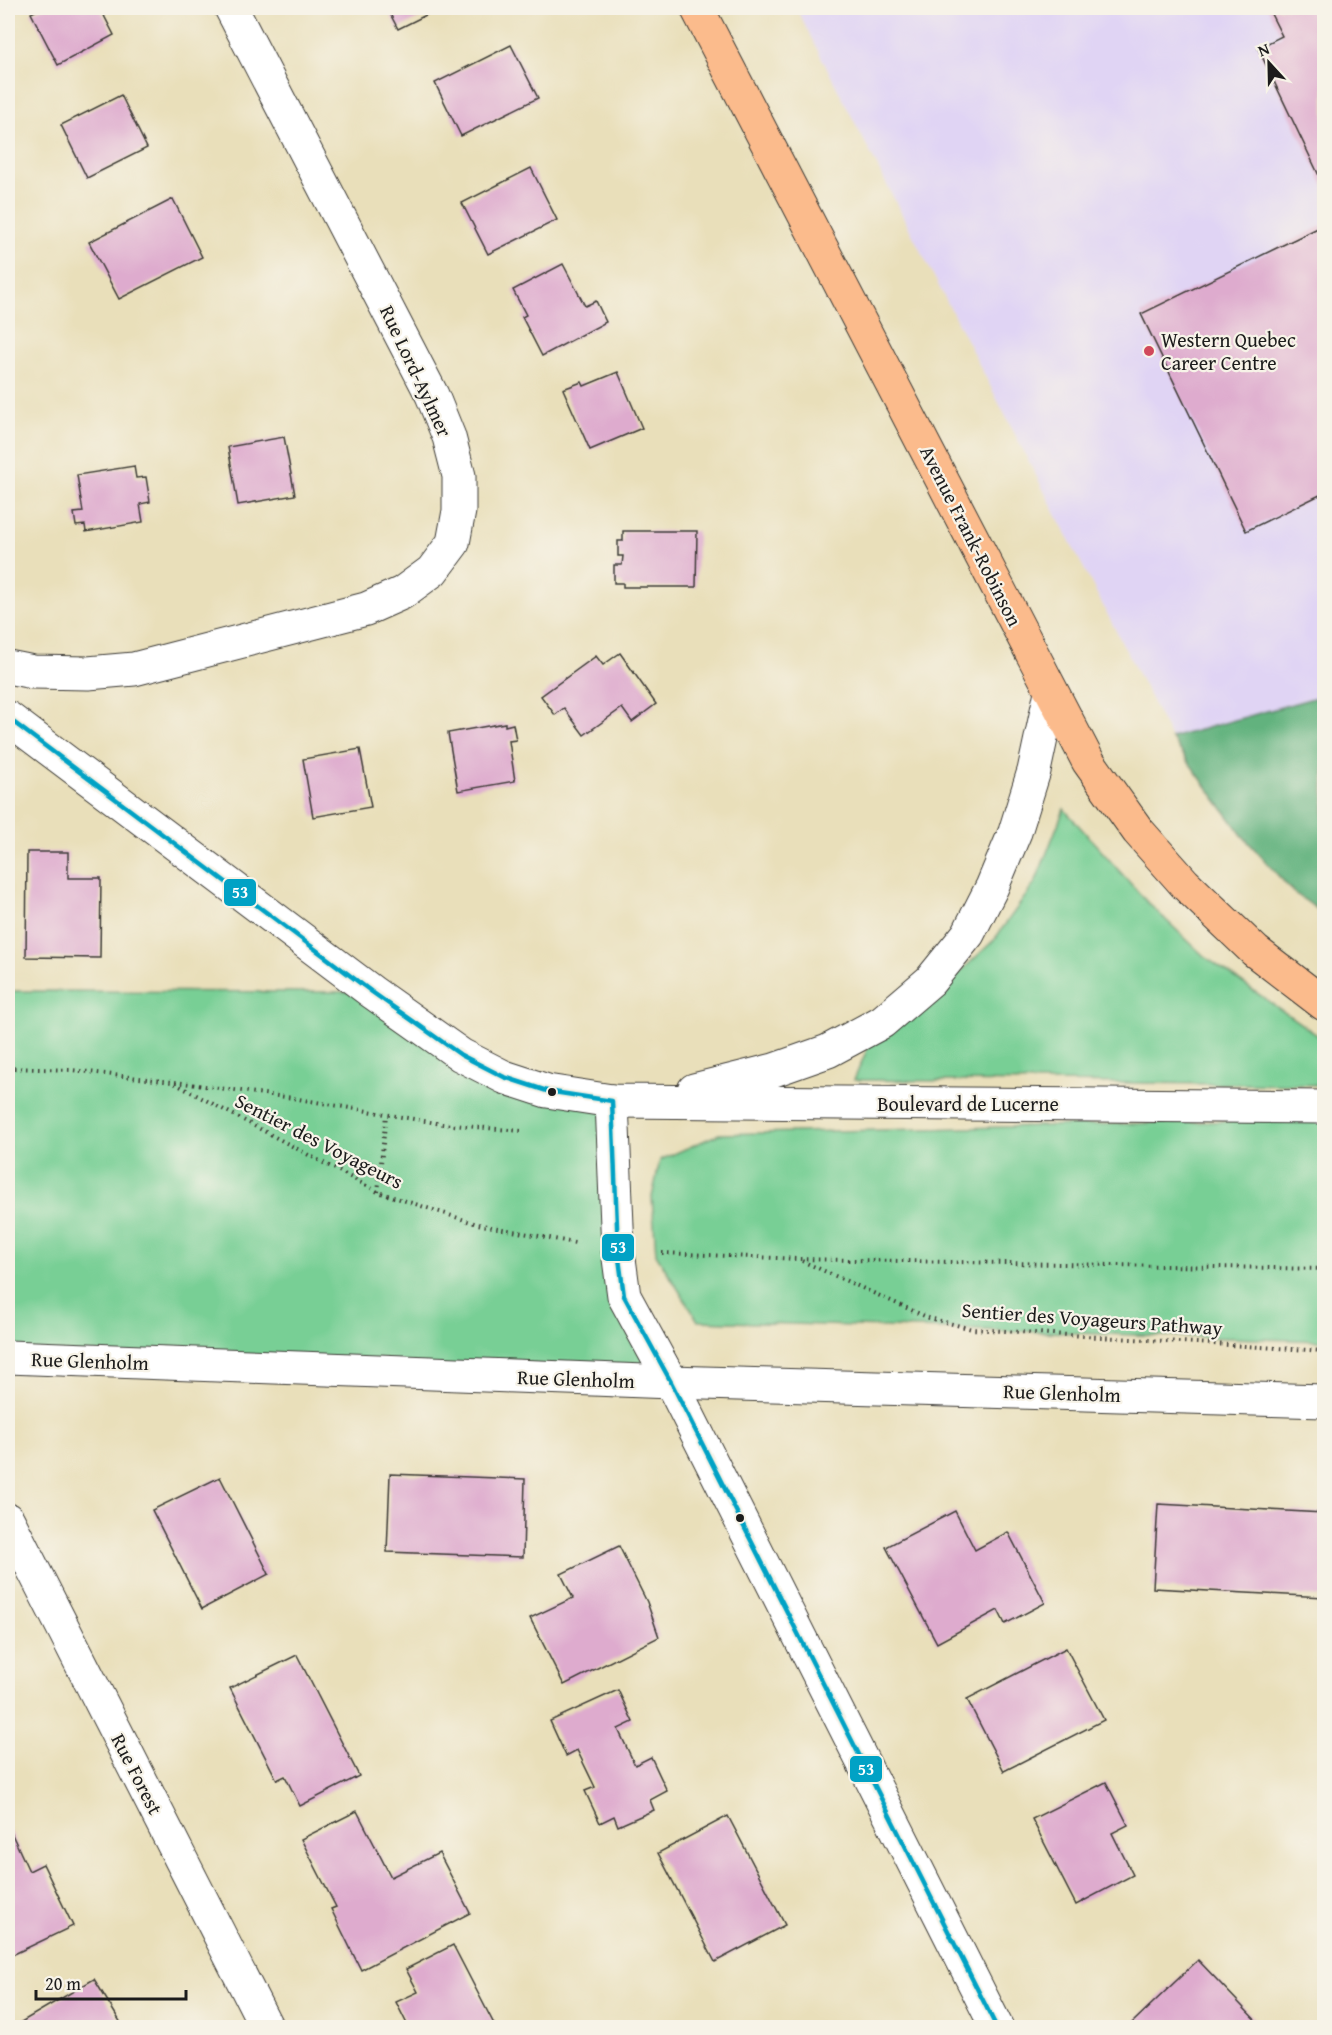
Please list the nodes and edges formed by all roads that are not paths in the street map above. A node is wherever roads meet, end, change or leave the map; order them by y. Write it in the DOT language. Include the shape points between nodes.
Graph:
graph roads {
  1 [pos="231,8"];
  2 [pos="697,8"];
  3 [pos="8,667"];
  4 [pos="1051,692"];
  5 [pos="8,718"];
  6 [pos="1324,1004"];
  7 [pos="612,1101"];
  8 [pos="1324,1107"];
  9 [pos="8,1357"];
  10 [pos="671,1382"];
  11 [pos="1324,1401"];
  12 [pos="8,1520"];
  13 [pos="267,2028"];
  14 [pos="997,2028"];
  1 -- 3 [label="street, Rue Lord-Aylmer" via="432,395 459,476 459,511 453,543 432,571 402,593 366,609 134,669 88,673 33,672"];
  2 -- 4 [label="main road, Avenue Frank-Robinson"];
  4 -- 6 [label="main road, Avenue Frank-Robinson" via="1088,761 1138,831 1185,884 1256,951"];
  4 -- 7 [label="street" via="1016,832 968,934 930,981 882,1022 828,1051 699,1089"];
  5 -- 7 [label="street" via="461,1055 504,1077 547,1091"];
  7 -- 8 [label="street, Boulevard de Lucerne"];
  7 -- 10 [label="street" via="618,1251 624,1296"];
  9 -- 10 [label="street, Rue Glenholm"];
  10 -- 11 [label="street, Rue Glenholm"];
  10 -- 14 [label="street"];
  12 -- 13 [label="street, Rue Forest"];
}
